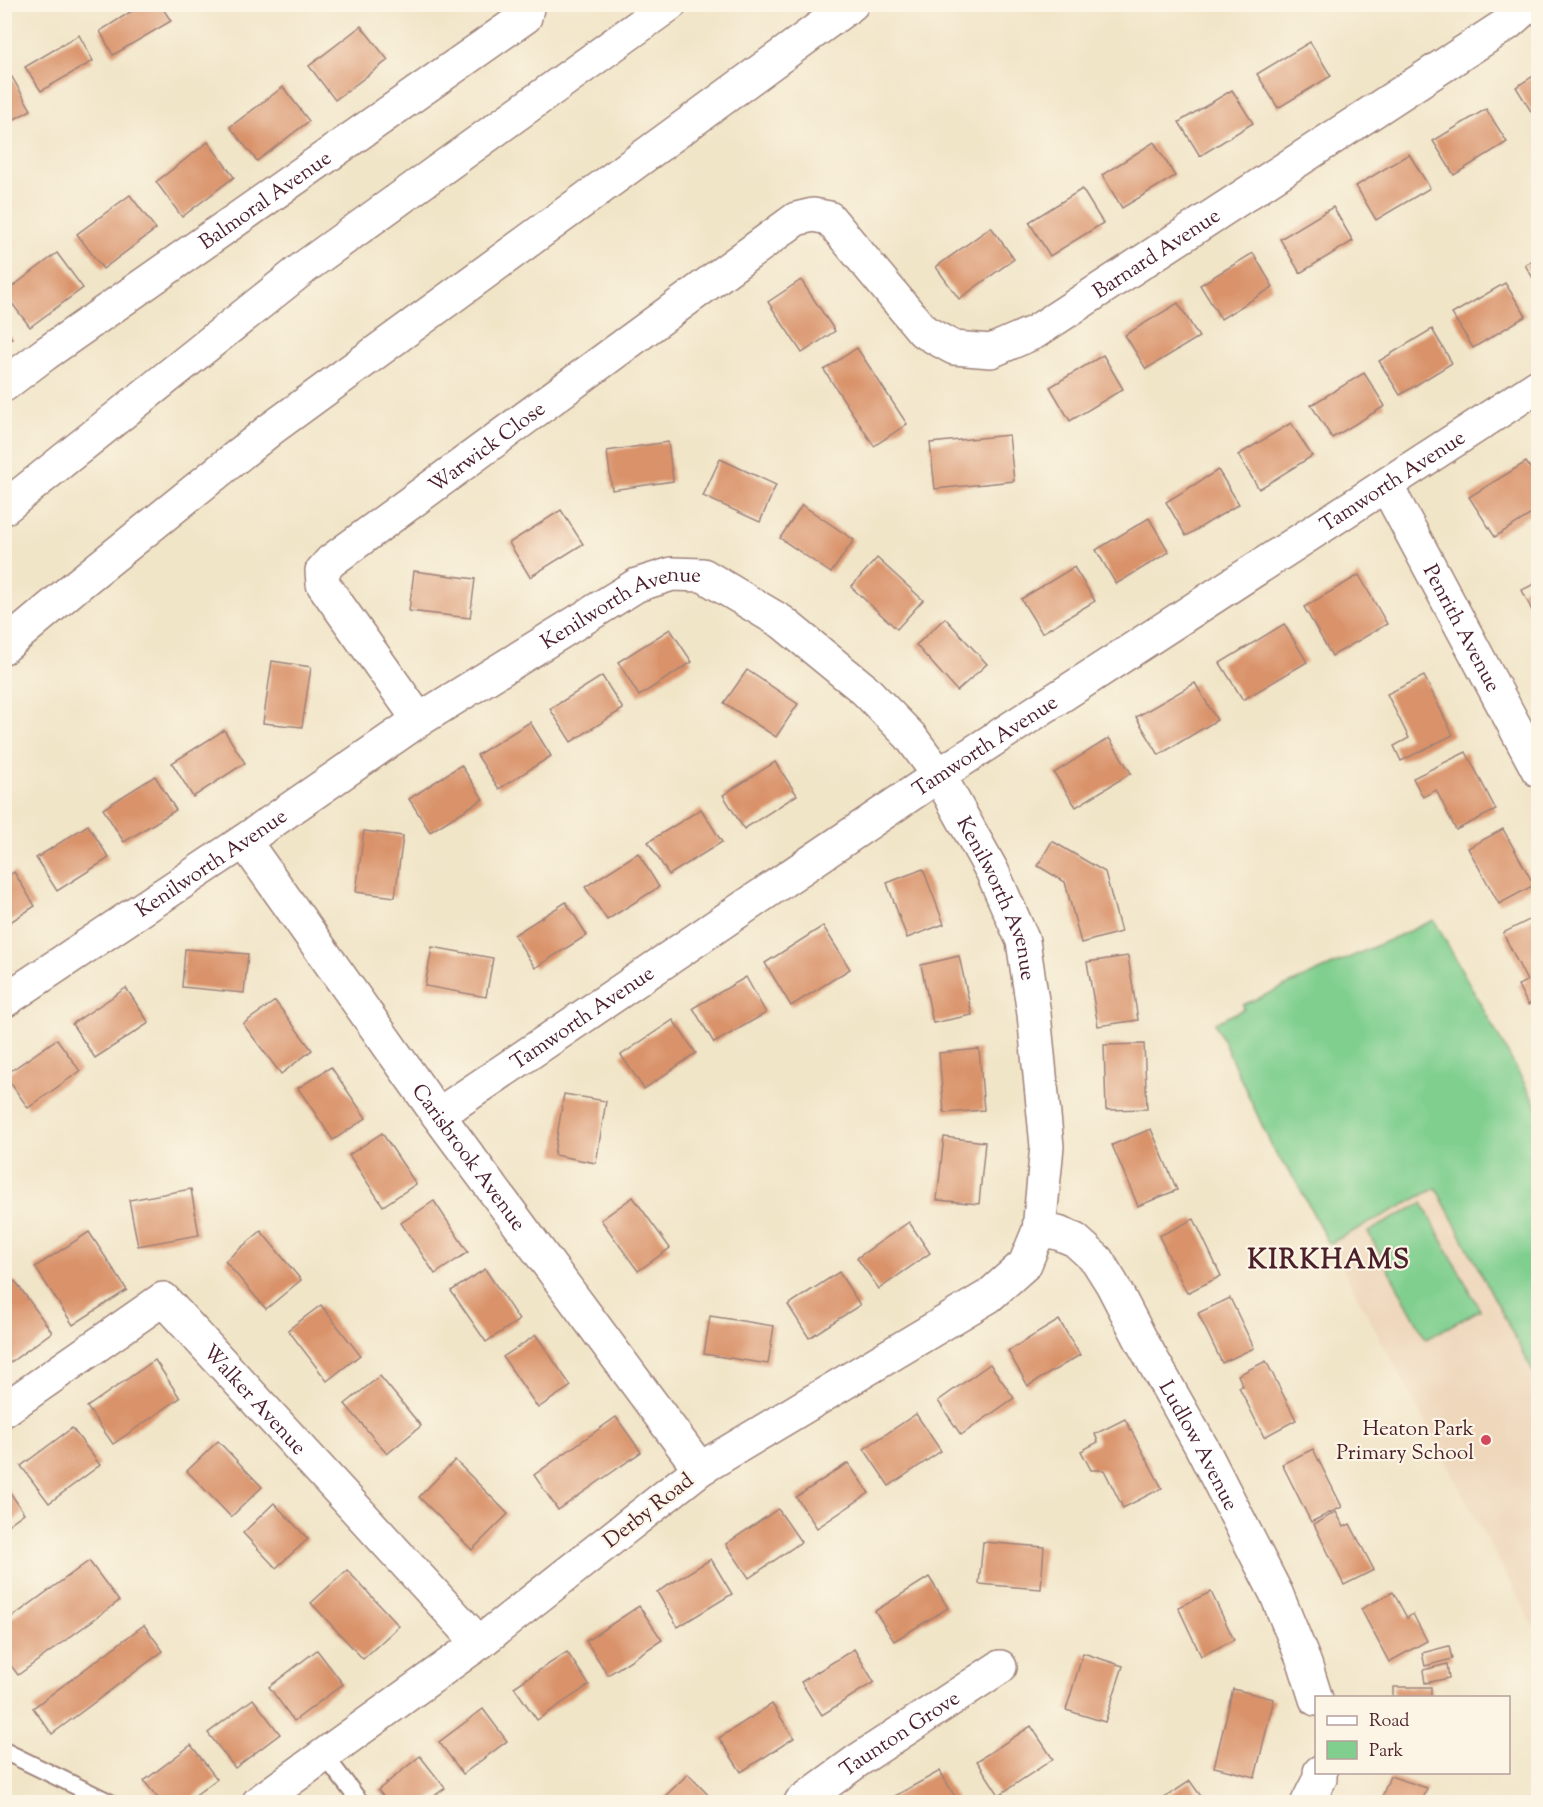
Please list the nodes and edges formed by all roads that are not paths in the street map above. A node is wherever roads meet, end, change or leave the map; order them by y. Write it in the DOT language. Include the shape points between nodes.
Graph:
graph roads {
  1 [pos="670,4"];
  2 [pos="852,4"];
  3 [pos="1526,4"];
  4 [pos="527,11"];
  5 [pos="796,219"];
  6 [pos="4,385"];
  7 [pos="1539,386"];
  8 [pos="1386,485"];
  9 [pos="4,508"];
  10 [pos="4,647"];
  11 [pos="419,720"];
  12 [pos="1539,770"];
  13 [pos="939,775"];
  14 [pos="244,841"];
  15 [pos="4,1001"];
  16 [pos="438,1115"];
  17 [pos="1040,1230"];
  18 [pos="4,1410"];
  19 [pos="700,1469"];
  20 [pos="479,1642"];
  21 [pos="1000,1667"];
  22 [pos="1316,1696"];
  23 [pos="4,1751"];
  24 [pos="325,1756"];
  25 [pos="1320,1774"];
  26 [pos="109,1803"];
  27 [pos="259,1803"];
  28 [pos="360,1803"];
  29 [pos="801,1803"];
  30 [pos="1308,1803"];
  1 -- 9 [label="main road" via="306,266"];
  2 -- 10 [label="main road" via="271,429"];
  3 -- 5 [label="main road, Barnard Avenue" via="1507,24 1035,332 991,351 954,348 923,331 829,218 813,215"];
  4 -- 6 [label="main road, Balmoral Avenue"];
  5 -- 11 [label="main road, Warwick Close" via="322,571 323,584"];
  7 -- 8 [label="main road, Tamworth Avenue"];
  8 -- 12 [label="main road, Penrith Avenue"];
  8 -- 13 [label="main road, Tamworth Avenue"];
  11 -- 13 [label="main road, Kenilworth Avenue" via="637,585 672,574 703,575 782,622 865,690 910,736"];
  11 -- 14 [label="main road, Kenilworth Avenue"];
  13 -- 16 [label="main road, Tamworth Avenue"];
  13 -- 17 [label="main road, Kenilworth Avenue" via="992,871 1023,941 1047,1146"];
  14 -- 15 [label="main road, Kenilworth Avenue"];
  14 -- 16 [label="main road, Carisbrook Avenue"];
  16 -- 19 [label="main road, Carisbrook Avenue"];
  17 -- 19 [label="main road, Derby Road" via="1025,1264 989,1296"];
  17 -- 22 [label="main road, Ludlow Avenue" via="1075,1240 1097,1260 1112,1284 1276,1593"];
  18 -- 20 [label="main road, Walker Avenue" via="163,1299"];
  19 -- 20 [label="main road, Derby Road"];
  20 -- 24 [label="main road, Derby Road"];
  21 -- 29 [label="main road, Taunton Grove" via="857,1761"];
  23 -- 26 [label="lane"];
  24 -- 27 [label="main road, Derby Road"];
  24 -- 28 [label="lane"];
  25 -- 30 [label="main road"];
}
